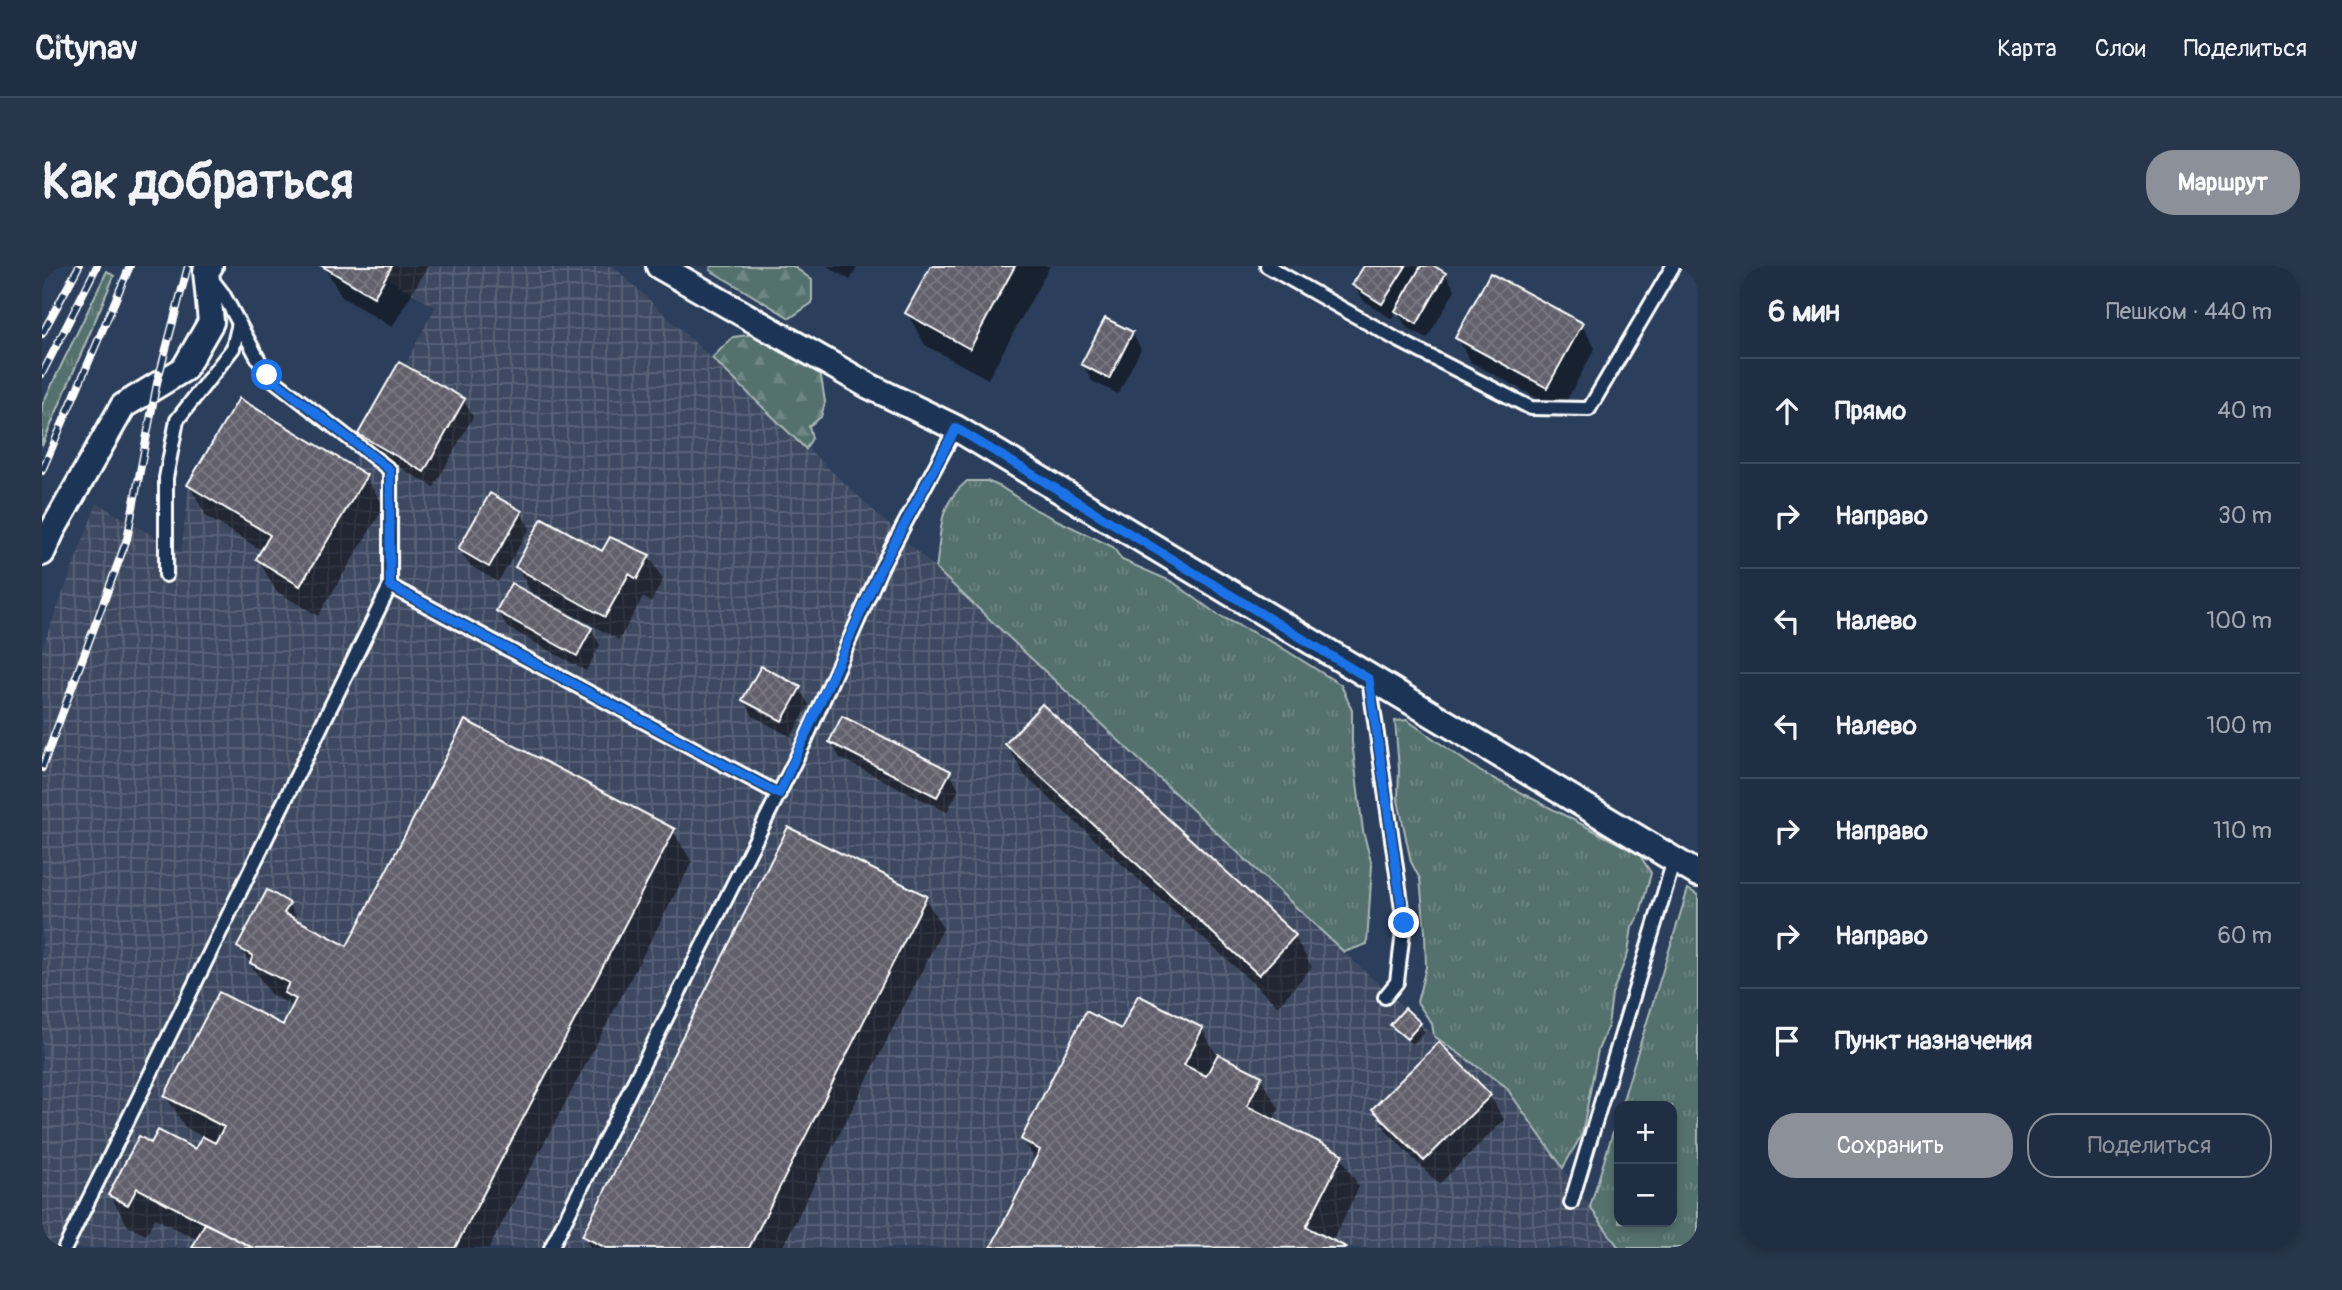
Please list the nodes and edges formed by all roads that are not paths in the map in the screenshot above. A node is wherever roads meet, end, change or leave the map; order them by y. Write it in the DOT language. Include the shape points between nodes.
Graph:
graph roads {
  1 [pos="659,266"];
  2 [pos="1267,266"];
  3 [pos="1673,266"];
  4 [pos="205,268"];
  5 [pos="239,323"];
  6 [pos="956,428"];
  7 [pos="42,554"];
  8 [pos="166,575"];
  9 [pos="390,586"];
  10 [pos="1369,679"];
  11 [pos="779,794"];
  12 [pos="1674,860"];
  13 [pos="1698,874"];
  14 [pos="1385,997"];
  15 [pos="1571,1203"];
  16 [pos="65,1248"];
  17 [pos="551,1248"];
  1 -- 6 [label="street" via="869,386"];
  2 -- 3 [label="lane" via="1531,408 1589,409"];
  4 -- 5 [label="lane"];
  4 -- 7 [label="street" via="211,322 184,369 123,406"];
  5 -- 8 [label="lane" via="233,348 177,420 166,478"];
  5 -- 9 [label="lane" via="267,375 390,470"];
  6 -- 10 [label="street"];
  6 -- 11 [label="lane" via="881,568"];
  9 -- 11 [label="lane"];
  9 -- 16 [label="lane"];
  10 -- 12 [label="street"];
  10 -- 14 [label="lane" via="1404,923 1397,982"];
  11 -- 17 [label="lane"];
  12 -- 13 [label="street"];
  12 -- 15 [label="lane"];
}
